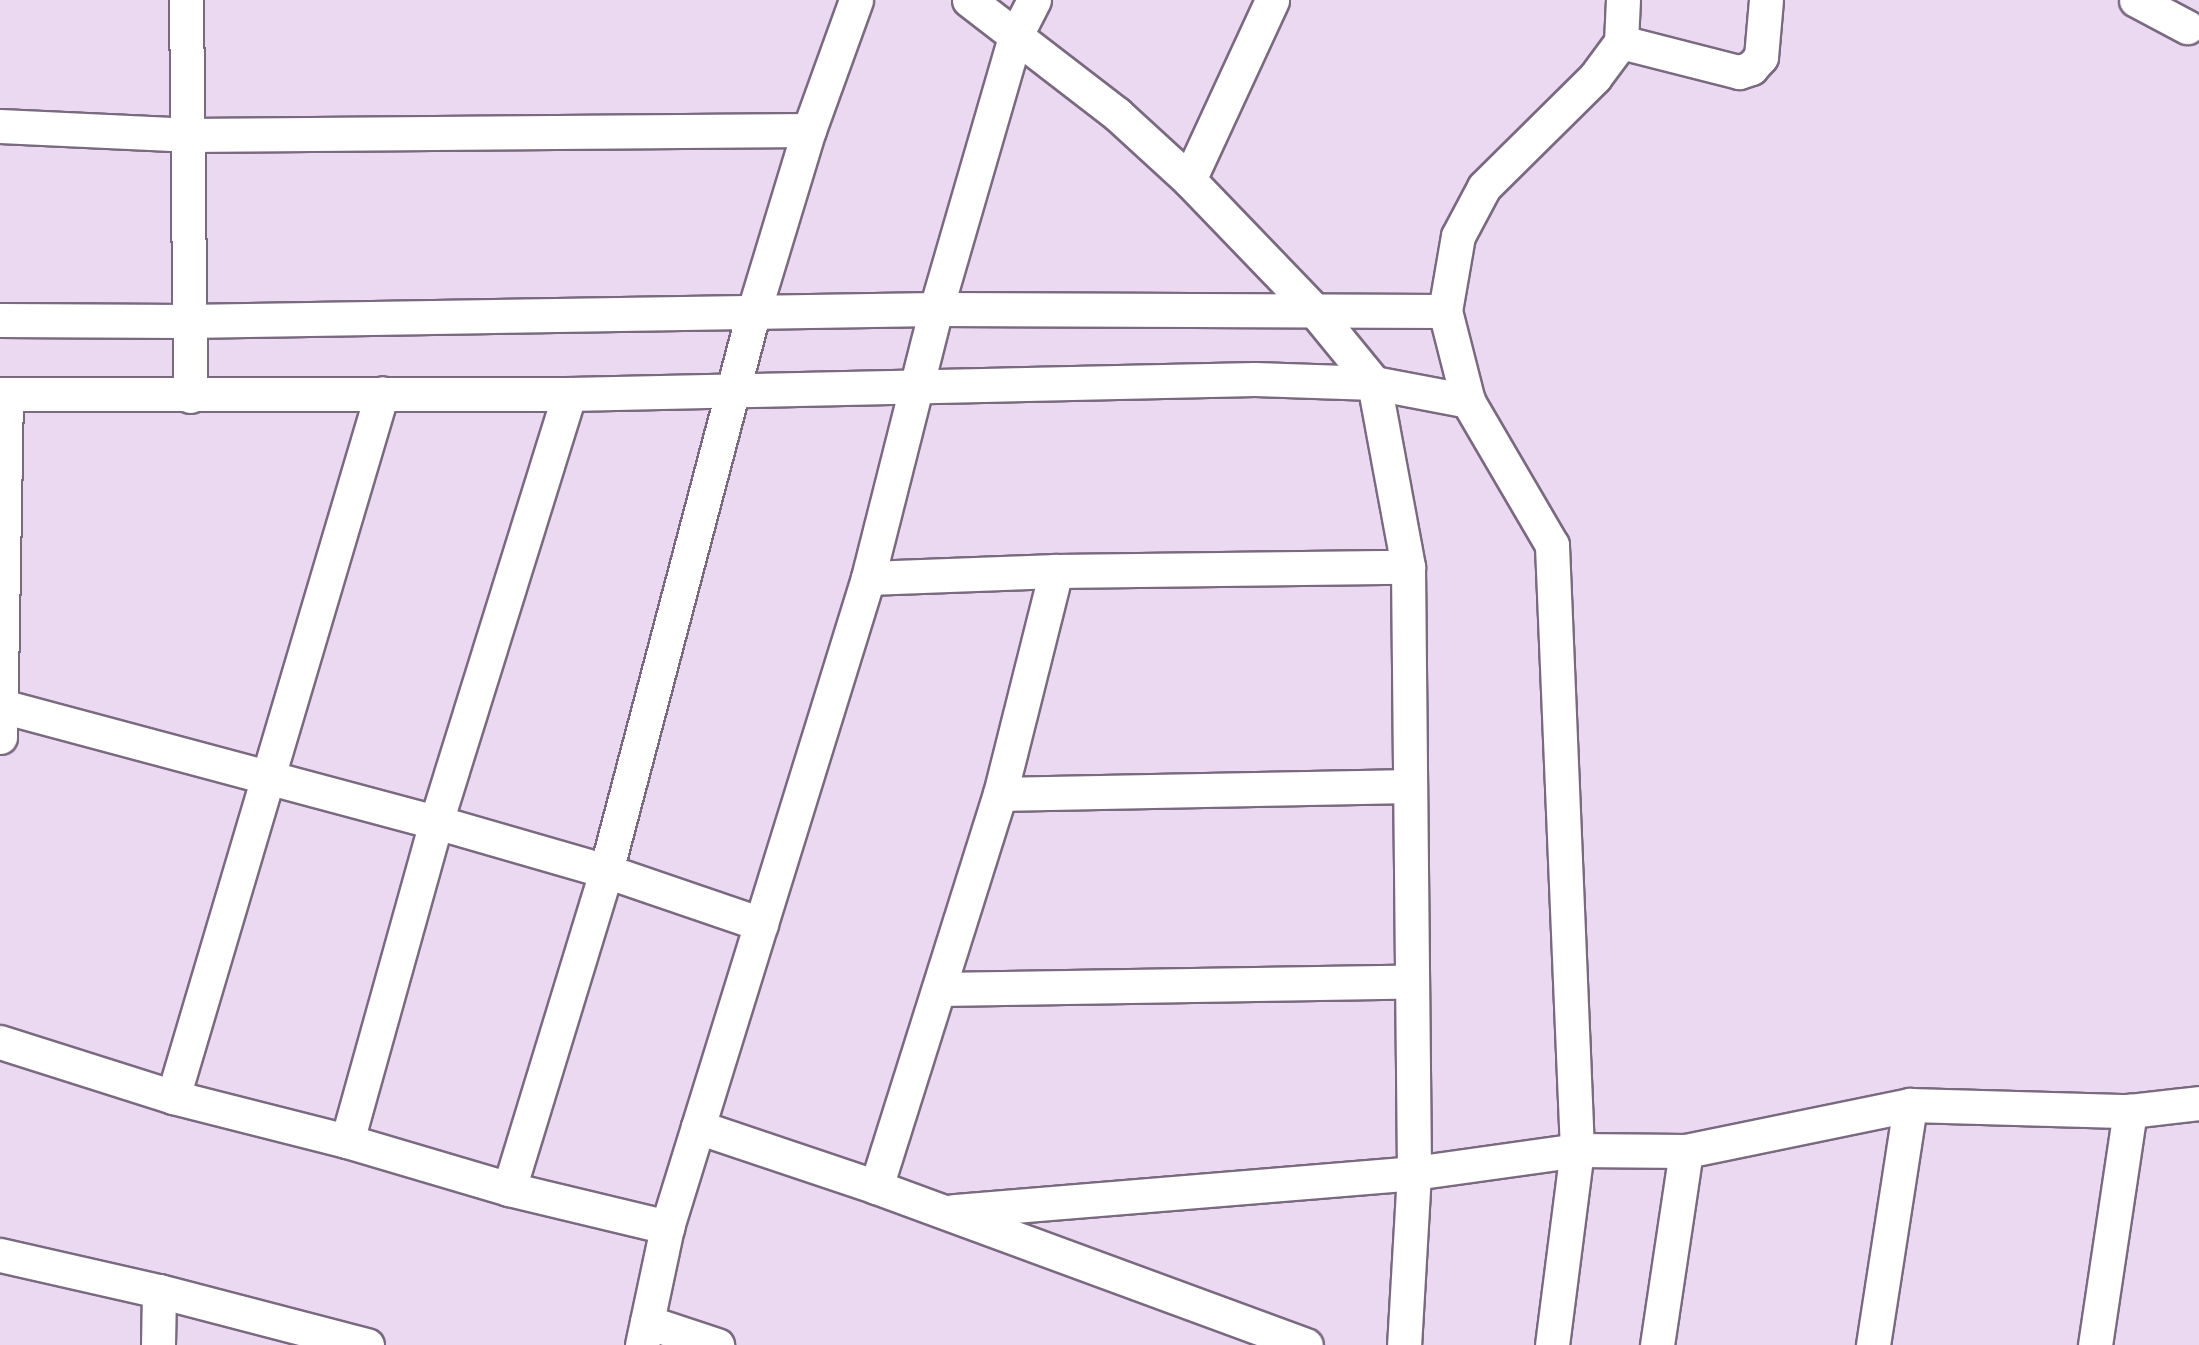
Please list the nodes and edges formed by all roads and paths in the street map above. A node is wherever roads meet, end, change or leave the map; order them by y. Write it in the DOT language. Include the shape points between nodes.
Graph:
graph roads {
  1 [pos="186,0"];
  2 [pos="856,0"];
  3 [pos="969,0"];
  4 [pos="1034,0"];
  5 [pos="1272,0"];
  6 [pos="1623,0"];
  7 [pos="1766,0"];
  8 [pos="2136,0"];
  9 [pos="2187,27"];
  10 [pos="1015,37"];
  11 [pos="1621,42"];
  12 [pos="0,126"];
  13 [pos="809,130"];
  14 [pos="188,135"];
  15 [pos="1189,180"];
  16 [pos="936,309"];
  17 [pos="1315,311"];
  18 [pos="1445,311"];
  19 [pos="753,314"];
  20 [pos="0,320"];
  21 [pos="186,321"];
  22 [pos="1374,383"];
  23 [pos="915,384"];
  24 [pos="736,388"];
  25 [pos="382,393"];
  26 [pos="3,394"];
  27 [pos="568,394"];
  28 [pos="190,396"];
  29 [pos="1468,400"];
  30 [pos="1408,567"];
  31 [pos="1056,571"];
  32 [pos="868,578"];
  33 [pos="1,722"];
  34 [pos="269,776"];
  35 [pos="1408,786"];
  36 [pos="1000,794"];
  37 [pos="436,822"];
  38 [pos="606,871"];
  39 [pos="761,924"];
  40 [pos="1412,982"];
  41 [pos="941,989"];
  42 [pos="0,1042"];
  43 [pos="173,1097"];
  44 [pos="2199,1103"];
  45 [pos="1910,1106"];
  46 [pos="2130,1111"];
  47 [pos="698,1127"];
  48 [pos="347,1141"];
  49 [pos="1577,1150"];
  50 [pos="1686,1151"];
  51 [pos="1414,1173"];
  52 [pos="876,1187"];
  53 [pos="509,1189"];
  54 [pos="944,1212"];
  55 [pos="667,1227"];
  56 [pos="0,1255"];
  57 [pos="159,1291"];
  58 [pos="644,1333"];
  59 [pos="354,1343"];
  60 [pos="158,1345"];
  61 [pos="717,1345"];
  62 [pos="1306,1345"];
  63 [pos="1404,1345"];
  64 [pos="1552,1345"];
  65 [pos="1657,1345"];
  66 [pos="1873,1345"];
  67 [pos="2095,1345"];
  1 -- 14 [label="street"];
  2 -- 13 [label="street"];
  3 -- 10 [label="street"];
  4 -- 10 [label="street"];
  5 -- 15 [label="street"];
  6 -- 11 [label="street"];
  7 -- 11 [label="street" via="1761,57 1751,68 1739,72"];
  8 -- 9 [label="street"];
  10 -- 15 [label="street" via="1116,114"];
  10 -- 16 [label="street"];
  11 -- 18 [label="street" via="1595,77 1484,187 1458,236"];
  12 -- 14 [label="street"];
  13 -- 14 [label="street"];
  13 -- 19 [label="street"];
  14 -- 21 [label="street"];
  15 -- 17 [label="street"];
  16 -- 17 [label="street"];
  16 -- 19 [label="street"];
  16 -- 23 [label="street"];
  17 -- 18 [label="street"];
  17 -- 22 [label="street"];
  18 -- 29 [label="street"];
  19 -- 21 [label="street"];
  19 -- 24 [label="street"];
  20 -- 21 [label="street"];
  21 -- 28 [label="street"];
  22 -- 23 [label="street" via="1255,379"];
  22 -- 29 [label="street"];
  22 -- 30 [label="street"];
  23 -- 24 [label="street"];
  23 -- 32 [label="street"];
  24 -- 27 [label="street"];
  24 -- 38 [label="street"];
  25 -- 27 [label="street"];
  25 -- 28 [label="street"];
  25 -- 34 [label="street"];
  26 -- 28 [label="street"];
  26 -- 33 [label="street"];
  27 -- 37 [label="street"];
  29 -- 49 [label="street" via="1552,545"];
  30 -- 31 [label="street"];
  30 -- 35 [label="street"];
  31 -- 32 [label="street"];
  31 -- 36 [label="street"];
  32 -- 39 [label="street"];
  33 -- 34 [label="street"];
  34 -- 37 [label="street"];
  34 -- 43 [label="street"];
  35 -- 36 [label="street"];
  35 -- 40 [label="street"];
  36 -- 41 [label="street"];
  37 -- 38 [label="street"];
  37 -- 48 [label="street"];
  38 -- 39 [label="street"];
  38 -- 53 [label="street"];
  39 -- 47 [label="street"];
  40 -- 41 [label="street"];
  40 -- 51 [label="street"];
  41 -- 52 [label="street"];
  42 -- 43 [label="street"];
  43 -- 48 [label="street"];
  44 -- 46 [label="street"];
  45 -- 46 [label="street"];
  45 -- 50 [label="street"];
  45 -- 66 [label="street"];
  46 -- 67 [label="street"];
  47 -- 52 [label="street"];
  47 -- 55 [label="street"];
  48 -- 53 [label="street"];
  49 -- 50 [label="street"];
  49 -- 51 [label="street"];
  49 -- 64 [label="street"];
  50 -- 65 [label="street"];
  51 -- 54 [label="street"];
  51 -- 63 [label="street"];
  52 -- 54 [label="street"];
  53 -- 55 [label="street"];
  54 -- 62 [label="street"];
  55 -- 58 [label="street"];
  56 -- 57 [label="street"];
  57 -- 59 [label="street"];
  57 -- 60 [label="street"];
  58 -- 61 [label="street"];
}
